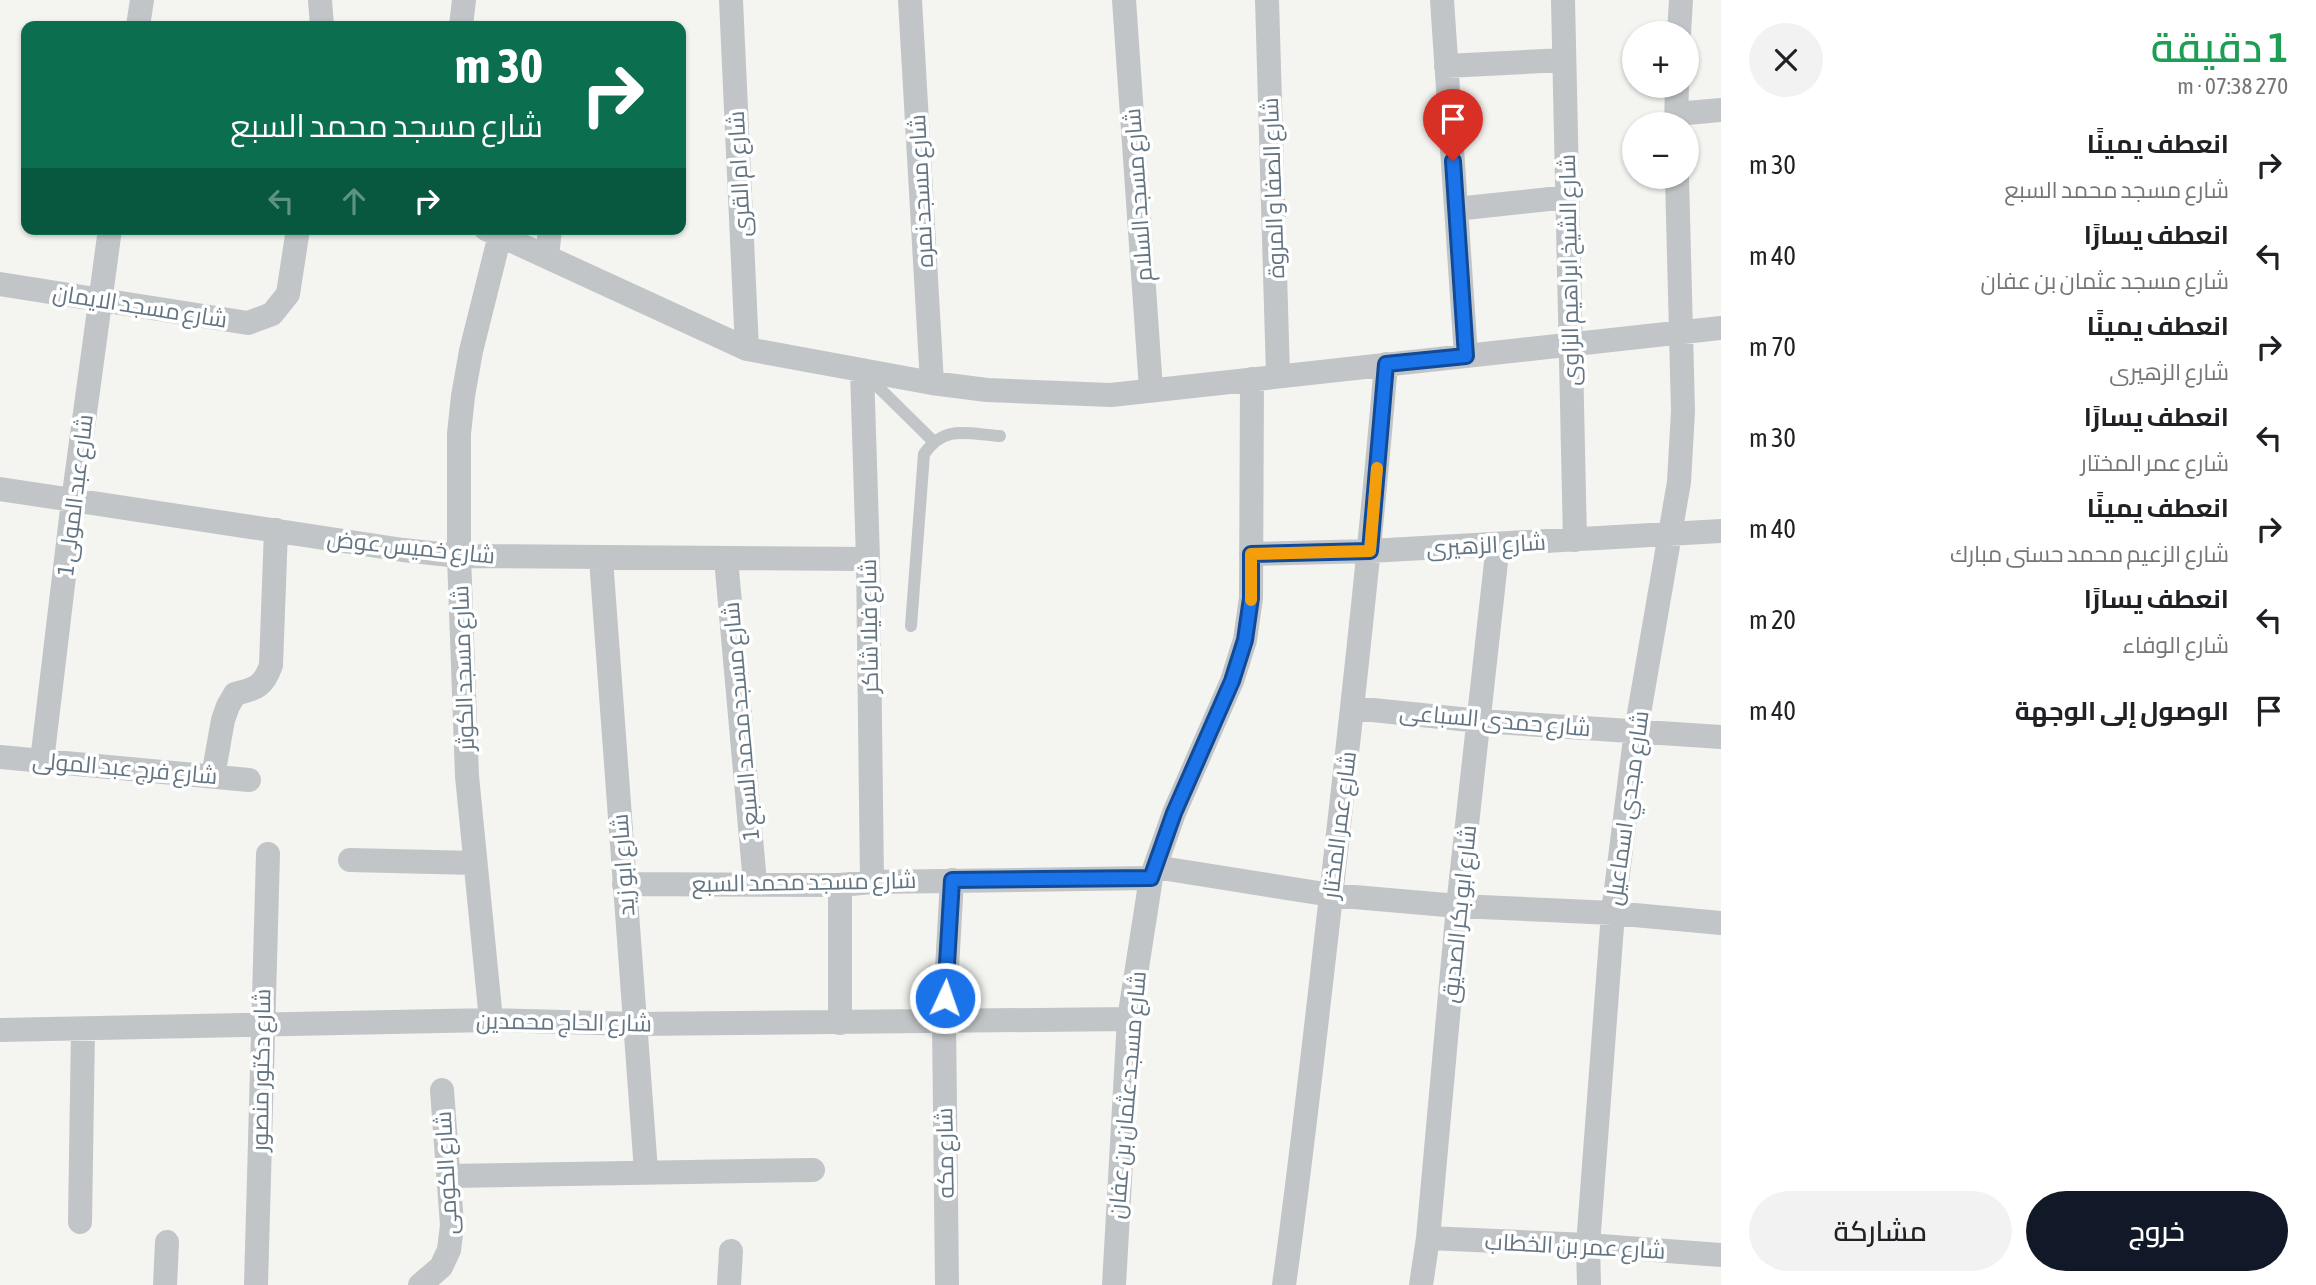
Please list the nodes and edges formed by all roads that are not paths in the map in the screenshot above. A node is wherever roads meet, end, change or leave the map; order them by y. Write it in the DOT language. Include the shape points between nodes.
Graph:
graph roads {
  1 [pos="141,0"];
  2 [pos="320,0"];
  3 [pos="464,0"];
  4 [pos="731,0"];
  5 [pos="910,0"];
  6 [pos="1124,0"];
  7 [pos="1267,0"];
  8 [pos="1441,0"];
  9 [pos="1563,0"];
  10 [pos="1681,0"];
  11 [pos="139,21"];
  12 [pos="322,21"];
  13 [pos="462,21"];
  14 [pos="1680,21"];
  15 [pos="1563,60"];
  16 [pos="1446,66"];
  17 [pos="1721,110"];
  18 [pos="1699,114"];
  19 [pos="1677,189"];
  20 [pos="1568,197"];
  21 [pos="1456,209"];
  22 [pos="109,235"];
  23 [pos="297,235"];
  24 [pos="492,235"];
  25 [pos="500,235"];
  26 [pos="550,235"];
  27 [pos="548,257"];
  28 [pos="0,284"];
  29 [pos="100,299"];
  30 [pos="1721,328"];
  31 [pos="1680,333"];
  32 [pos="1570,344"];
  33 [pos="747,349"];
  34 [pos="1466,356"];
  35 [pos="1386,364"];
  36 [pos="862,370"];
  37 [pos="1278,375"];
  38 [pos="1252,379"];
  39 [pos="932,383"];
  40 [pos="1151,389"];
  41 [pos="1000,436"];
  42 [pos="933,441"];
  43 [pos="0,489"];
  44 [pos="73,501"];
  45 [pos="276,530"];
  46 [pos="1721,531"];
  47 [pos="1671,534"];
  48 [pos="1575,540"];
  49 [pos="1499,544"];
  50 [pos="1370,551"];
  51 [pos="1251,554"];
  52 [pos="459,556"];
  53 [pos="601,559"];
  54 [pos="726,559"];
  55 [pos="868,559"];
  56 [pos="911,626"];
  57 [pos="1353,708"];
  58 [pos="1480,721"];
  59 [pos="1636,731"];
  60 [pos="1721,737"];
  61 [pos="0,757"];
  62 [pos="42,761"];
  63 [pos="213,776"];
  64 [pos="249,780"];
  65 [pos="268,854"];
  66 [pos="351,860"];
  67 [pos="475,863"];
  68 [pos="1153,873"];
  69 [pos="952,880"];
  70 [pos="872,881"];
  71 [pos="755,883"];
  72 [pos="624,884"];
  73 [pos="840,885"];
  74 [pos="1331,895"];
  75 [pos="1458,906"];
  76 [pos="1613,913"];
  77 [pos="1721,923"];
  78 [pos="1129,1019"];
  79 [pos="491,1020"];
  80 [pos="944,1021"];
  81 [pos="839,1023"];
  82 [pos="635,1024"];
  83 [pos="262,1025"];
  84 [pos="83,1029"];
  85 [pos="0,1030"];
  86 [pos="442,1090"];
  87 [pos="813,1170"];
  88 [pos="646,1171"];
  89 [pos="449,1176"];
  90 [pos="80,1222"];
  91 [pos="1428,1237"];
  92 [pos="167,1242"];
  93 [pos="1588,1245"];
  94 [pos="731,1251"];
  95 [pos="1721,1255"];
  96 [pos="165,1285"];
  97 [pos="256,1285"];
  98 [pos="420,1285"];
  99 [pos="729,1285"];
  100 [pos="947,1285"];
  101 [pos="1114,1285"];
  102 [pos="1284,1285"];
  103 [pos="1421,1285"];
  104 [pos="1589,1285"];
  1 -- 11 [label="street"];
  2 -- 12 [label="street"];
  3 -- 13 [label="street"];
  4 -- 33 [label="street, شارع ام القرى"];
  5 -- 39 [label="street, شارع مسجد نمره"];
  6 -- 40 [label="street, شارع مسجد السلام"];
  7 -- 37 [label="street, شارع الصفا و المروة"];
  8 -- 16 [label="street"];
  9 -- 15 [label="street, شارع الشيخ ابراهيم الزاوى"];
  10 -- 14 [label="street"];
  15 -- 16 [label="street"];
  15 -- 20 [label="street, شارع الشيخ ابراهيم الزاوى"];
  16 -- 21 [label="street"];
  17 -- 18 [label="street"];
  19 -- 31 [label="street, شارع مجدي اسماعيل"];
  20 -- 21 [label="street"];
  20 -- 32 [label="street, شارع الشيخ ابراهيم الزاوى"];
  21 -- 34 [label="street"];
  22 -- 29 [label="street, شارع عبد المولى 1"];
  23 -- 29 [label="street, شارع مسجد الايمان" via="288,294 272,314 248,323"];
  24 -- 52 [label="street, شارع مسجد الكوثر" via="459,434"];
  25 -- 27 [label="street"];
  26 -- 27 [label="street"];
  27 -- 33 [label="street"];
  28 -- 29 [label="street, شارع مسجد الايمان"];
  29 -- 44 [label="street, شارع عبد المولى 1"];
  30 -- 31 [label="street"];
  31 -- 32 [label="street"];
  31 -- 47 [label="street, شارع مجدي اسماعيل" via="1683,411"];
  32 -- 34 [label="street"];
  32 -- 48 [label="street, شارع الشيخ ابراهيم الزاوى"];
  33 -- 36 [label="street"];
  34 -- 35 [label="street"];
  35 -- 37 [label="street"];
  35 -- 50 [label="street, شارع عمر المختار"];
  36 -- 39 [label="street"];
  36 -- 42 [label="lane"];
  36 -- 55 [label="street, شارع فيلا شاكر"];
  37 -- 38 [label="street"];
  38 -- 40 [label="street"];
  38 -- 51 [label="street, شارع مسجد عثمان بن عفان"];
  39 -- 40 [label="street" via="1111,395"];
  41 -- 42 [label="lane" via="947,433"];
  42 -- 56 [label="lane" via="923,454"];
  43 -- 44 [label="street, شارع خميس عوض"];
  44 -- 45 [label="street, شارع خميس عوض"];
  44 -- 62 [label="street, شارع عبد المولى 1"];
  45 -- 52 [label="street, شارع خميس عوض"];
  45 -- 63 [label="street" via="271,665 257,689 235,694 228,706"];
  46 -- 47 [label="street, شارع الزهيرى"];
  47 -- 48 [label="street, شارع الزهيرى"];
  47 -- 59 [label="street, شارع مجدي اسماعيل"];
  48 -- 49 [label="street, شارع الزهيرى"];
  49 -- 50 [label="street, شارع الزهيرى"];
  49 -- 58 [label="street, شارع ابو بكر الصديق"];
  50 -- 51 [label="street, شارع الزهيرى"];
  50 -- 57 [label="street, شارع عمر المختار"];
  51 -- 68 [label="street, شارع مسجد عثمان بن عفان" via="1245,640"];
  52 -- 53 [label="street, شارع خميس عوض"];
  52 -- 67 [label="street, شارع مسجد الكوثر"];
  53 -- 54 [label="street, شارع خميس عوض"];
  53 -- 72 [label="street, شارع ابو زيد"];
  54 -- 55 [label="street, شارع خميس عوض"];
  54 -- 71 [label="street, شارع مسجد محمد السبع 1"];
  55 -- 70 [label="street, شارع فيلا شاكر"];
  57 -- 58 [label="street, شارع حمدى السباعى"];
  57 -- 74 [label="street, شارع عمر المختار"];
  58 -- 59 [label="street, شارع حمدى السباعى"];
  58 -- 75 [label="street, شارع ابو بكر الصديق"];
  59 -- 60 [label="street, شارع حمدى السباعى"];
  59 -- 76 [label="street, شارع مجدي اسماعيل"];
  61 -- 62 [label="street, شارع فرج عبد المولى"];
  62 -- 63 [label="street, شارع فرج عبد المولى"];
  63 -- 64 [label="street, شارع فرج عبد المولى"];
  65 -- 83 [label="street, شارع دكتور منصور"];
  66 -- 67 [label="street"];
  67 -- 79 [label="street, شارع مسجد الكوثر"];
  68 -- 69 [label="street, شارع مسجد محمد السبع"];
  68 -- 74 [label="street, شارع مسجد محمد السبع"];
  68 -- 78 [label="street, شارع مسجد عثمان بن عفان"];
  69 -- 70 [label="street, شارع مسجد محمد السبع"];
  69 -- 80 [label="street, شارع مكه"];
  70 -- 73 [label="street, شارع مسجد محمد السبع"];
  71 -- 72 [label="street, شارع مسجد محمد السبع"];
  71 -- 73 [label="street, شارع مسجد محمد السبع"];
  72 -- 82 [label="street, شارع ابو زيد"];
  73 -- 81 [label="street"];
  74 -- 75 [label="street, شارع مسجد محمد السبع"];
  74 -- 102 [label="street, شارع عمر المختار"];
  75 -- 76 [label="street, شارع مسجد محمد السبع"];
  75 -- 91 [label="street, شارع ابو بكر الصديق"];
  76 -- 77 [label="street, شارع مسجد محمد السبع"];
  76 -- 93 [label="street, شارع مجدي اسماعيل"];
  78 -- 80 [label="street, شارع الحاج محمدين"];
  78 -- 101 [label="street, شارع مسجد عثمان بن عفان"];
  79 -- 82 [label="street, شارع الحاج محمدين"];
  79 -- 83 [label="street, شارع الحاج محمدين"];
  80 -- 81 [label="street, شارع الحاج محمدين"];
  80 -- 100 [label="street, شارع مكه"];
  81 -- 82 [label="street, شارع الحاج محمدين"];
  82 -- 88 [label="street, شارع ابو زيد"];
  83 -- 84 [label="street, شارع الحاج محمدين"];
  83 -- 97 [label="street, شارع دكتور منصور"];
  84 -- 85 [label="street, شارع الحاج محمدين"];
  84 -- 90 [label="street"];
  86 -- 89 [label="street, شارع الكومى"];
  87 -- 88 [label="street"];
  88 -- 89 [label="street"];
  89 -- 98 [label="street, شارع الكومى" via="449,1250 441,1268"];
  91 -- 93 [label="street, شارع عمر بن الخطاب"];
  91 -- 103 [label="street, شارع ابو بكر الصديق"];
  92 -- 96 [label="street"];
  93 -- 95 [label="street, شارع عمر بن الخطاب"];
  93 -- 104 [label="street, شارع مجدي اسماعيل"];
  94 -- 99 [label="street"];
}
